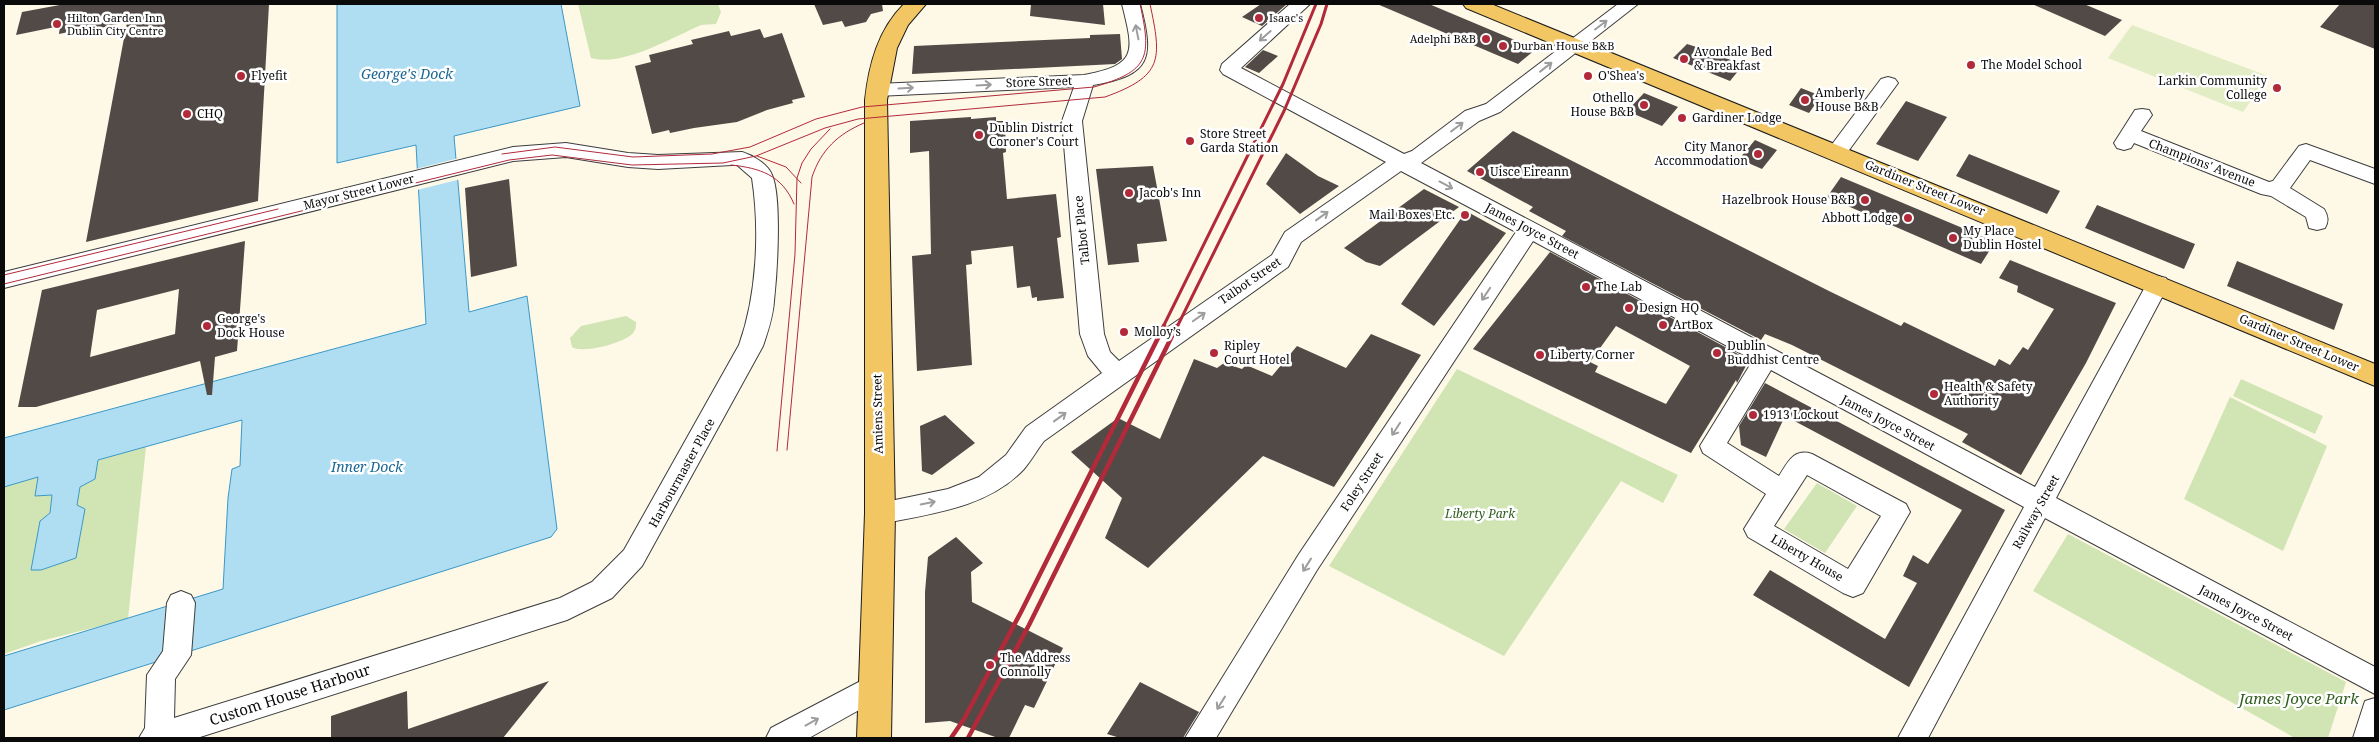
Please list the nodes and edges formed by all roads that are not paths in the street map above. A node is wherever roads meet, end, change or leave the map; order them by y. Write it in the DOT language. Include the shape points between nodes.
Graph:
graph roads {
  1 [pos="1131,4"];
  2 [pos="1301,4"];
  3 [pos="1473,4"];
  4 [pos="1629,4"];
  5 [pos="908,6"];
  6 [pos="1574,46"];
  7 [pos="1084,81"];
  8 [pos="1888,83"];
  9 [pos="877,90"];
  10 [pos="2142,114"];
  11 [pos="1837,152"];
  12 [pos="720,158"];
  13 [pos="1402,163"];
  14 [pos="2375,177"];
  15 [pos="2276,189"];
  16 [pos="2317,223"];
  17 [pos="1530,230"];
  18 [pos="4,280"];
  19 [pos="2158,284"];
  20 [pos="1766,358"];
  21 [pos="2375,375"];
  22 [pos="1116,376"];
  23 [pos="1782,491"];
  24 [pos="2040,504"];
  25 [pos="880,513"];
  26 [pos="181,603"];
  27 [pos="392,663"];
  28 [pos="2375,681"];
  29 [pos="876,686"];
  30 [pos="2375,711"];
  31 [pos="157,738"];
  32 [pos="781,738"];
  33 [pos="874,738"];
  34 [pos="1200,738"];
  35 [pos="1913,738"];
  36 [pos="2368,738"];
  7 -- 1 [label="street, Store Street, one-way" via="1114,77 1136,63 1140,47"];
  2 -- 13 [label="street, one-way" via="1229,68"];
  3 -- 6 [label="main road, Gardiner Street Lower"];
  6 -- 4 [label="street, Talbot Street, one-way"];
  5 -- 9 [label="main road, Amiens Street" via="884,54"];
  6 -- 11 [label="main road, Gardiner Street Lower"];
  13 -- 6 [label="street, Talbot Street, one-way" via="1419,156 1472,116 1493,108"];
  9 -- 7 [label="street, Store Street, one-way"];
  7 -- 22 [label="street, Talbot Place" via="1083,95 1072,111 1072,121 1092,334 1100,356"];
  8 -- 11 [label="street"];
  9 -- 25 [label="main road, Amiens Street"];
  10 -- 15 [label="street, Champions' Avenue" via="2126,139 2268,189"];
  11 -- 19 [label="main road, Gardiner Street Lower"];
  12 -- 18 [label="street, Mayor Street Lower" via="658,162 566,150 514,154"];
  12 -- 27 [label="street, Harbourmaster Place" via="747,162 762,176 765,186 766,254 759,323 738,372 640,548 602,590 567,608"];
  13 -- 17 [label="street, James Joyce Street, one-way"];
  22 -- 13 [label="street, Talbot Street, one-way" via="1280,262 1287,254 1293,237"];
  14 -- 15 [label="street" via="2306,151"];
  15 -- 16 [label="street, Champions' Avenue" via="2316,214"];
  17 -- 20 [label="street, James Joyce Street"];
  17 -- 34 [label="street, Foley Street, one-way" via="1308,562"];
  19 -- 21 [label="main road, Gardiner Street Lower"];
  19 -- 24 [label="street, Railway Street"];
  20 -- 23 [label="street" via="1712,446"];
  20 -- 24 [label="street, James Joyce Street"];
  25 -- 22 [label="street, Talbot Street, one-way" via="951,499 988,484 1014,462 1035,434"];
  23 -- 23 [label="street, Liberty House" via="1803,461 1897,512 1854,585 1757,529"];
  24 -- 28 [label="street, James Joyce Street"];
  24 -- 35 [label="street, Railway Street"];
  25 -- 29 [label="main road, Amiens Street"];
  26 -- 31 [label="street, Custom House Harbour" via="177,655 161,675"];
  27 -- 31 [label="street, Custom House Harbour"];
  32 -- 29 [label="street, one-way"];
  29 -- 33 [label="main road, Amiens Street"];
  30 -- 36 [label="street"];
}
